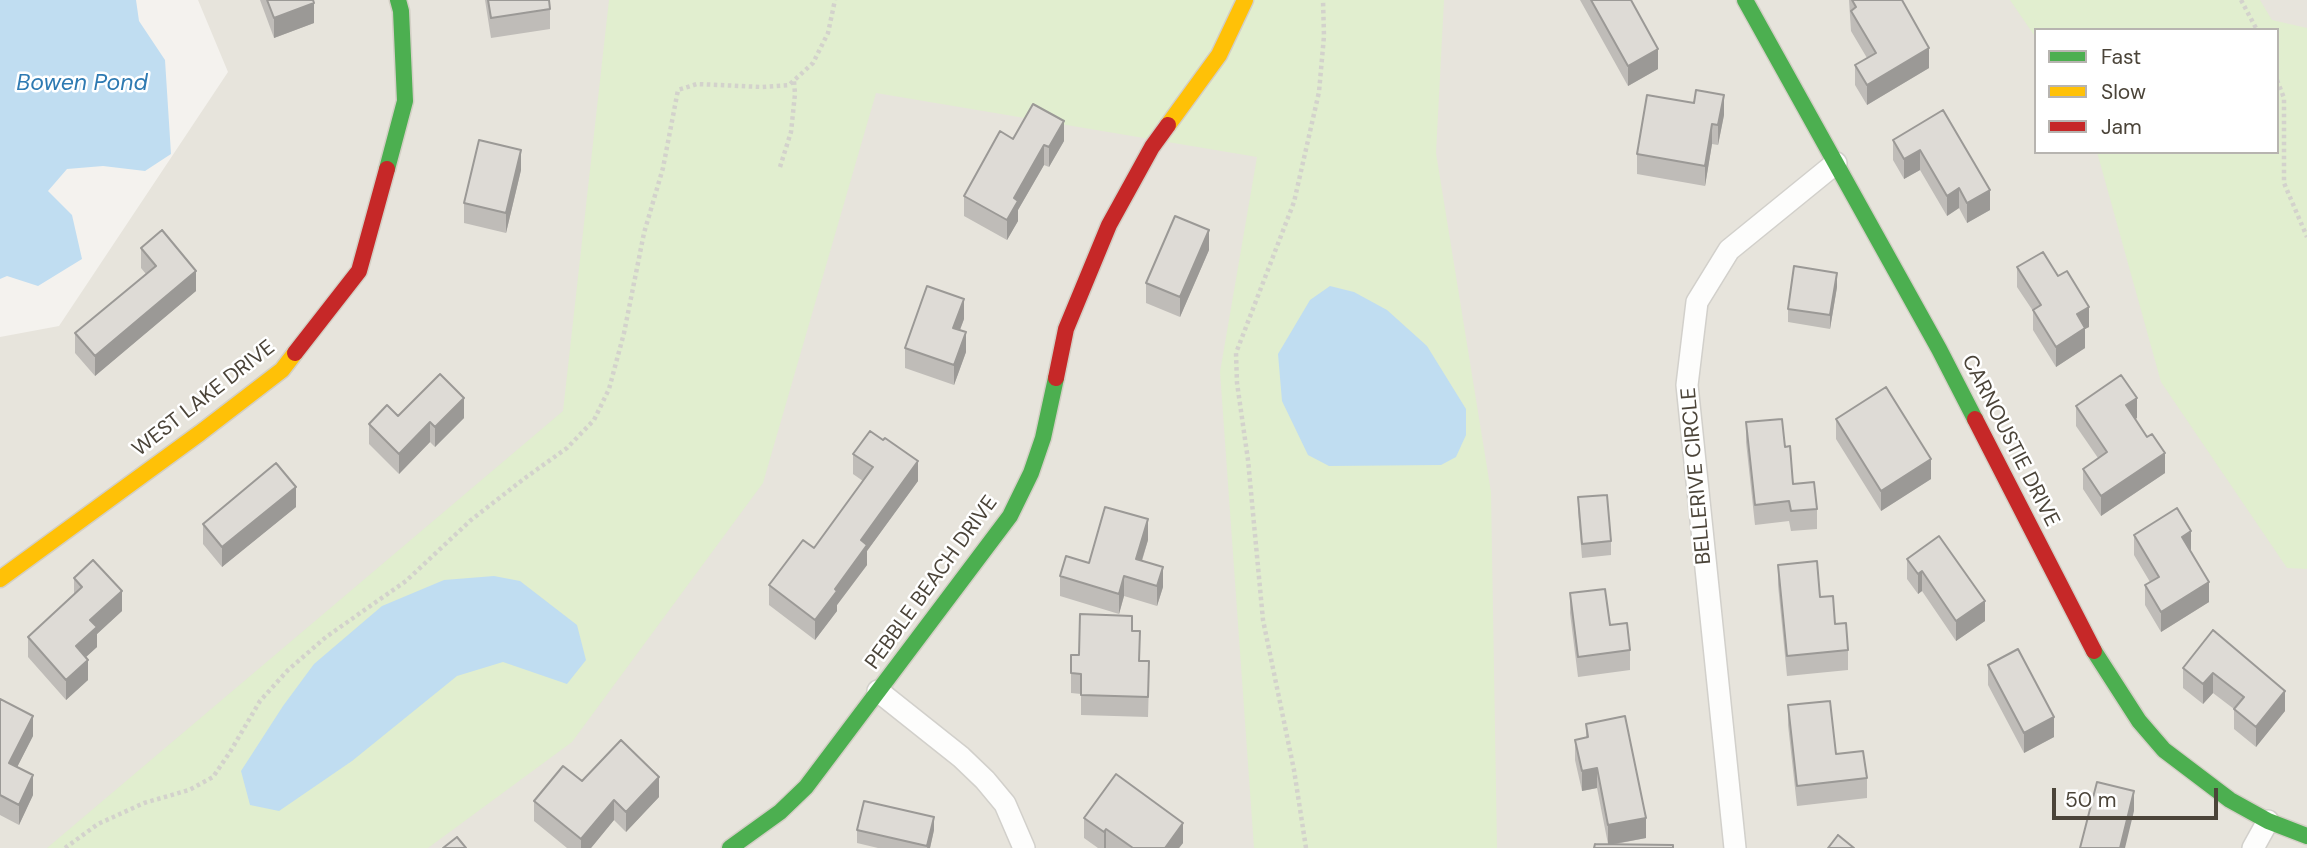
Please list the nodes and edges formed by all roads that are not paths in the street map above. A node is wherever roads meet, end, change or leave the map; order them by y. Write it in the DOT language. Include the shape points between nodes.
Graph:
graph roads {
  1 [pos="398,0"];
  2 [pos="1245,0"];
  3 [pos="1745,0"];
  4 [pos="1836,163"];
  5 [pos="0,579"];
  6 [pos="878,691"];
  7 [pos="2268,821"];
  8 [pos="2307,836"];
  9 [pos="730,848"];
  10 [pos="1024,848"];
  11 [pos="1735,848"];
  12 [pos="2253,848"];
  1 -- 5 [label="street, WEST LAKE DRIVE" via="405,102 359,271 282,370"];
  2 -- 6 [label="street, PEBBLE BEACH DRIVE" via="1219,55 1152,147 1109,225 1066,329 1043,438 1010,516"];
  3 -- 4 [label="street, CARNOUSTIE DRIVE"];
  4 -- 7 [label="street, CARNOUSTIE DRIVE" via="1939,349 2101,664 2164,750 2230,800"];
  4 -- 11 [label="street, BELLERIVE CIRCLE" via="1729,250 1697,302 1687,385"];
  6 -- 9 [label="street, PEBBLE BEACH DRIVE" via="806,787"];
  6 -- 10 [label="street" via="985,780 1005,804"];
  7 -- 8 [label="street, CARNOUSTIE DRIVE"];
  7 -- 12 [label="street"];
}
